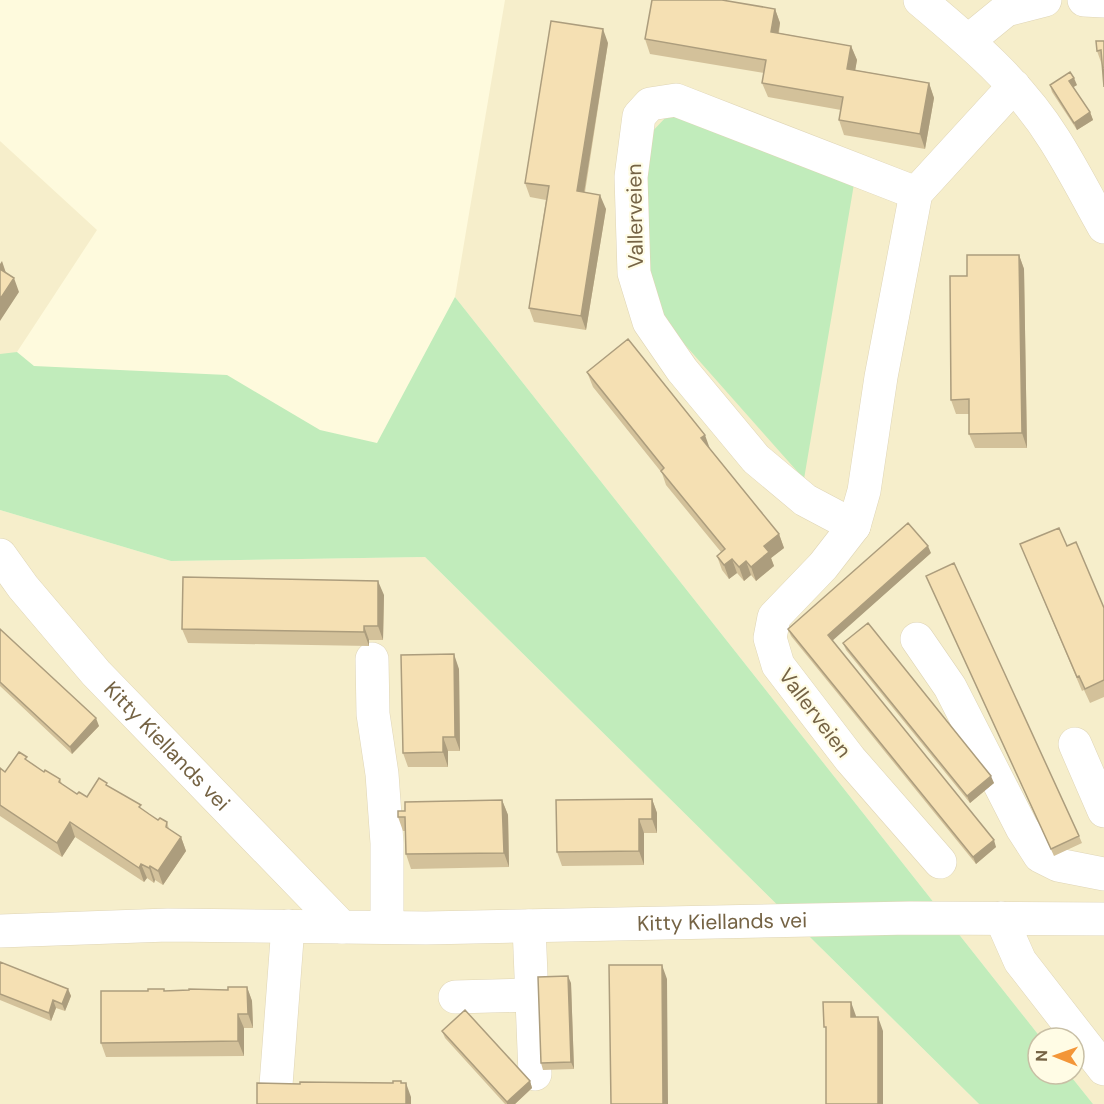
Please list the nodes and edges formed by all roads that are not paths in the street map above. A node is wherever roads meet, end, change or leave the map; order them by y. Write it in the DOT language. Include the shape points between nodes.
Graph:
graph roads {
  1 [pos="920,0"];
  2 [pos="1045,0"];
  3 [pos="1084,0"];
  4 [pos="1104,1"];
  5 [pos="968,41"];
  6 [pos="1014,86"];
  7 [pos="916,193"];
  8 [pos="1104,227"];
  9 [pos="854,526"];
  10 [pos="0,555"];
  11 [pos="917,639"];
  12 [pos="372,659"];
  13 [pos="1075,744"];
  14 [pos="1104,812"];
  15 [pos="940,862"];
  16 [pos="1104,874"];
  17 [pos="1001,918"];
  18 [pos="1104,919"];
  19 [pos="288,926"];
  20 [pos="529,926"];
  21 [pos="342,927"];
  22 [pos="387,927"];
  23 [pos="0,931"];
  24 [pos="532,995"];
  25 [pos="455,997"];
  26 [pos="1104,1069"];
  27 [pos="535,1074"];
  28 [pos="276,1085"];
  1 -- 5 [label="street"];
  2 -- 5 [label="street" via="1006,10"];
  3 -- 4 [label="street"];
  5 -- 6 [label="street"];
  6 -- 7 [label="street"];
  6 -- 8 [label="street" via="1053,137"];
  7 -- 9 [label="street, Vallerveien" via="864,491"];
  7 -- 9 [label="street, Vallerveien" via="676,100 651,104 639,116 631,177 634,273 649,322 682,370 756,459 805,500"];
  9 -- 15 [label="street, Vallerveien" via="823,566 774,617 770,638 778,665 842,750"];
  10 -- 21 [label="street, Kitty Kiellands vei" via="96,673"];
  11 -- 16 [label="street" via="950,687 1040,856 1058,865"];
  12 -- 22 [label="street" via="373,714 387,843"];
  13 -- 14 [label="street"];
  17 -- 18 [label="street, Kitty Kiellands vei"];
  17 -- 20 [label="street, Kitty Kiellands vei"];
  17 -- 26 [label="street" via="1020,961"];
  19 -- 21 [label="street, Kitty Kiellands vei"];
  19 -- 23 [label="street, Kitty Kiellands vei"];
  19 -- 28 [label="street"];
  20 -- 22 [label="street, Kitty Kiellands vei"];
  20 -- 24 [label="street"];
  21 -- 22 [label="street, Kitty Kiellands vei"];
  24 -- 25 [label="street"];
  24 -- 27 [label="street"];
}
